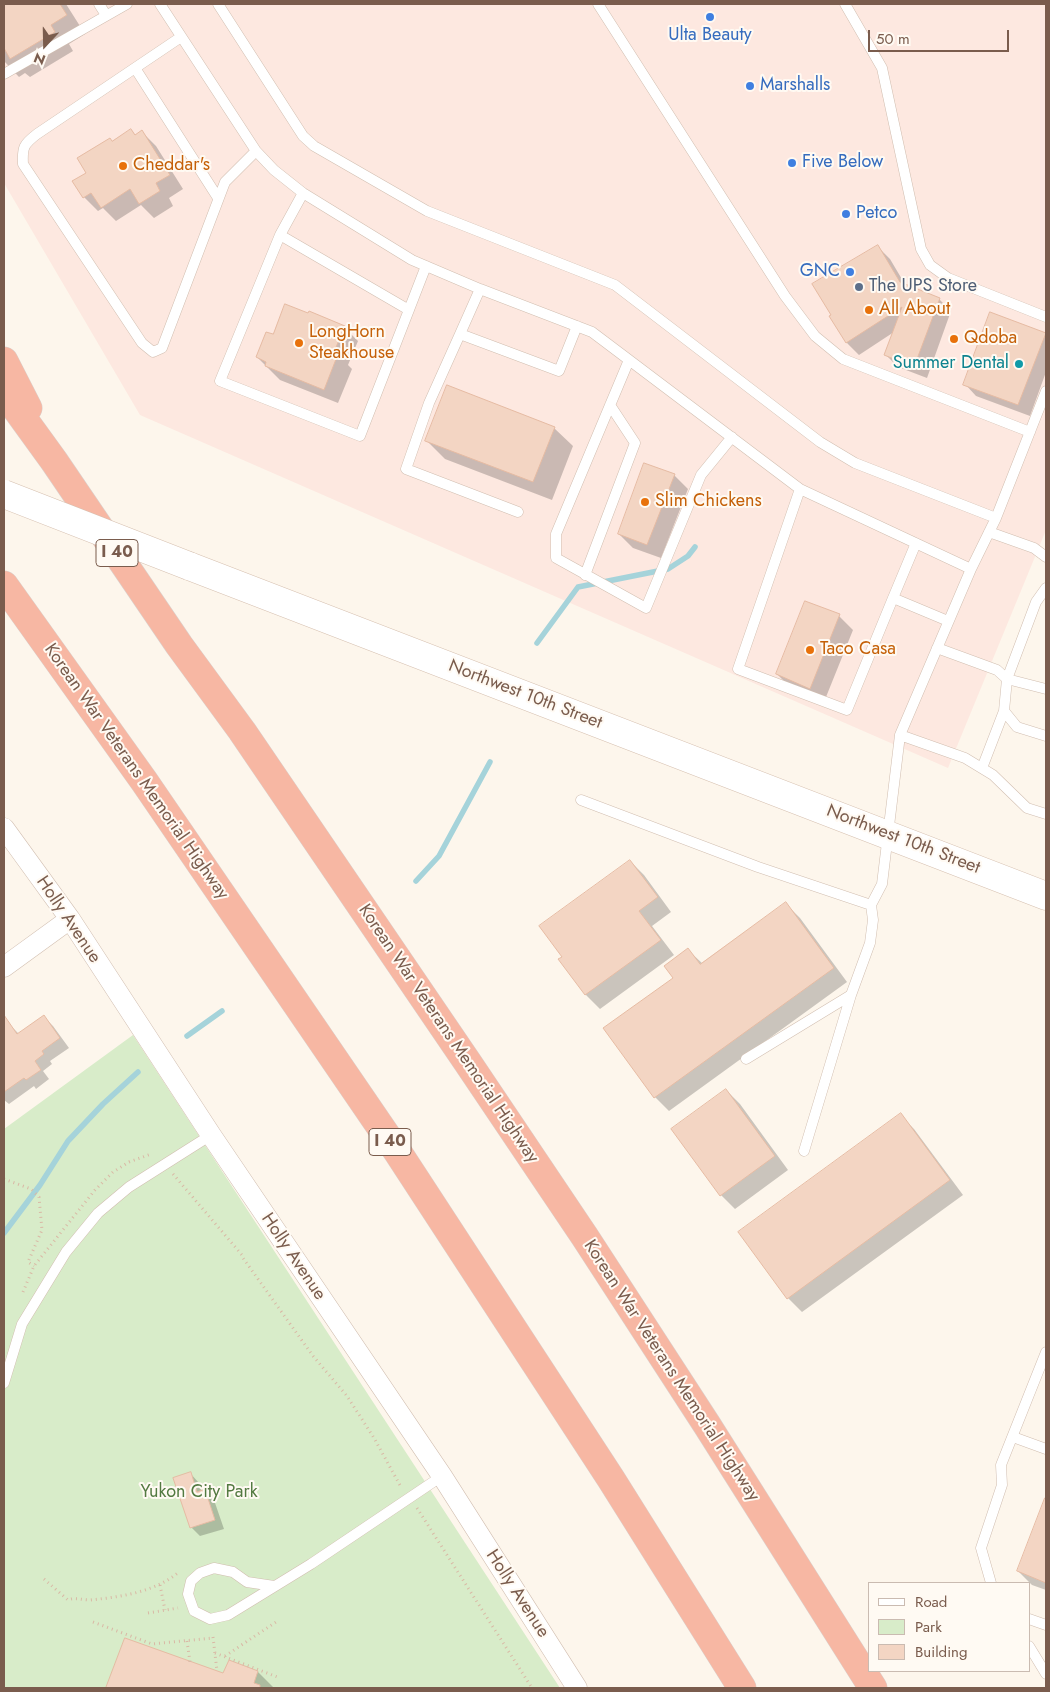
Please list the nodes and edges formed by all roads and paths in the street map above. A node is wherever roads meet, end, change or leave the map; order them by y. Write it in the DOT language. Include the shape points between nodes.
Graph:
graph roads {
  1 [pos="99,4"];
  2 [pos="127,4"];
  3 [pos="160,4"];
  4 [pos="218,4"];
  5 [pos="598,4"];
  6 [pos="845,4"];
  7 [pos="106,15"];
  8 [pos="181,37"];
  9 [pos="135,68"];
  10 [pos="4,74"];
  11 [pos="256,152"];
  12 [pos="303,193"];
  13 [pos="218,198"];
  14 [pos="280,235"];
  15 [pos="426,266"];
  16 [pos="480,289"];
  17 [pos="409,310"];
  18 [pos="1046,317"];
  19 [pos="577,326"];
  20 [pos="460,334"];
  21 [pos="629,360"];
  22 [pos="4,361"];
  23 [pos="1046,391"];
  24 [pos="4,392"];
  25 [pos="610,405"];
  26 [pos="1030,432"];
  27 [pos="732,437"];
  28 [pos="54,461"];
  29 [pos="800,489"];
  30 [pos="4,494"];
  31 [pos="518,512"];
  32 [pos="996,518"];
  33 [pos="989,532"];
  34 [pos="916,543"];
  35 [pos="1046,558"];
  36 [pos="971,569"];
  37 [pos="585,575"];
  38 [pos="4,585"];
  39 [pos="1046,588"];
  40 [pos="893,598"];
  41 [pos="948,621"];
  42 [pos="937,648"];
  43 [pos="1007,679"];
  44 [pos="1046,689"];
  45 [pos="1004,711"];
  46 [pos="900,735"];
  47 [pos="1046,736"];
  48 [pos="982,768"];
  49 [pos="581,800"];
  50 [pos="1046,814"];
  51 [pos="4,828"];
  52 [pos="887,836"];
  53 [pos="1046,896"];
  54 [pos="871,905"];
  55 [pos="70,919"];
  56 [pos="4,967"];
  57 [pos="851,995"];
  58 [pos="746,1059"];
  59 [pos="211,1136"];
  60 [pos="804,1151"];
  61 [pos="173,1174"];
  62 [pos="4,1179"];
  63 [pos="34,1266"];
  64 [pos="1046,1352"];
  65 [pos="4,1383"];
  66 [pos="1013,1437"];
  67 [pos="1046,1450"];
  68 [pos="442,1476"];
  69 [pos="403,1489"];
  70 [pos="416,1507"];
  71 [pos="184,1568"];
  72 [pos="44,1579"];
  73 [pos="991,1582"];
  74 [pos="160,1585"];
  75 [pos="274,1586"];
  76 [pos="165,1610"];
  77 [pos="1030,1619"];
  78 [pos="210,1620"];
  79 [pos="94,1622"];
  80 [pos="276,1622"];
  81 [pos="1046,1625"];
  82 [pos="213,1638"];
  83 [pos="186,1640"];
  84 [pos="156,1644"];
  85 [pos="1030,1648"];
  86 [pos="154,1649"];
  87 [pos="215,1653"];
  88 [pos="224,1656"];
  89 [pos="190,1662"];
  90 [pos="218,1671"];
  91 [pos="1046,1674"];
  92 [pos="280,1678"];
  93 [pos="532,1688"];
  94 [pos="577,1688"];
  95 [pos="742,1688"];
  96 [pos="873,1688"];
  1 -- 7 [label="lane"];
  2 -- 7 [label="lane"];
  3 -- 8 [label="lane"];
  4 -- 32 [label="lane" via="303,136 314,146 427,211 615,285 820,442 855,463"];
  5 -- 26 [label="lane" via="785,296 815,336 844,359"];
  6 -- 18 [label="lane" via="882,68 921,249 930,264 948,278"];
  7 -- 10 [label="lane"];
  8 -- 9 [label="lane"];
  8 -- 11 [label="lane"];
  9 -- 13 [label="lane"];
  9 -- 13 [label="lane" via="26,142 22,152 28,172 142,343 153,352 162,348"];
  11 -- 12 [label="lane"];
  11 -- 13 [label="lane" via="225,182"];
  12 -- 14 [label="lane"];
  12 -- 15 [label="lane"];
  14 -- 17 [label="lane"];
  14 -- 17 [label="lane" via="220,381 360,436"];
  15 -- 16 [label="lane"];
  15 -- 17 [label="lane"];
  16 -- 19 [label="lane"];
  16 -- 20 [label="lane"];
  19 -- 20 [label="lane" via="559,371"];
  19 -- 21 [label="lane" via="592,332"];
  20 -- 31 [label="lane" via="429,404 406,469"];
  21 -- 25 [label="lane"];
  21 -- 27 [label="lane"];
  22 -- 28 [label="highway"];
  23 -- 26 [label="lane"];
  24 -- 28 [label="highway, Korean War Veterans Memorial Highway / I 40"];
  25 -- 37 [label="lane" via="635,443"];
  25 -- 37 [label="lane" via="556,534 556,558"];
  26 -- 32 [label="lane"];
  27 -- 29 [label="lane"];
  27 -- 37 [label="lane" via="701,475 646,608"];
  28 -- 96 [label="highway, Korean War Veterans Memorial Highway / I 40" via="585,1237"];
  29 -- 34 [label="lane"];
  29 -- 40 [label="lane" via="738,669 847,710"];
  30 -- 52 [label="main road, Northwest 10th Street, bridge"];
  32 -- 33 [label="lane"];
  33 -- 35 [label="lane" via="1034,548"];
  33 -- 36 [label="lane"];
  34 -- 36 [label="lane"];
  34 -- 40 [label="lane"];
  36 -- 41 [label="lane"];
  38 -- 95 [label="highway, Korean War Veterans Memorial Highway / I 40" via="144,781 397,1151 611,1479"];
  39 -- 43 [label="lane" via="1036,602"];
  40 -- 41 [label="lane"];
  41 -- 42 [label="lane"];
  42 -- 43 [label="lane" via="997,670"];
  42 -- 46 [label="lane"];
  43 -- 44 [label="lane"];
  43 -- 45 [label="lane"];
  45 -- 47 [label="lane" via="1017,727"];
  45 -- 48 [label="lane"];
  46 -- 48 [label="lane" via="965,758"];
  46 -- 52 [label="lane"];
  48 -- 50 [label="lane" via="1027,808"];
  49 -- 54 [label="lane" via="758,868"];
  51 -- 55 [label="street, Holly Avenue"];
  52 -- 53 [label="main road, Northwest 10th Street"];
  52 -- 54 [label="lane" via="882,884"];
  54 -- 57 [label="lane" via="870,943"];
  55 -- 56 [label="street"];
  55 -- 59 [label="street, Holly Avenue"];
  57 -- 58 [label="lane"];
  57 -- 60 [label="lane"];
  59 -- 65 [label="lane" via="129,1187 98,1213 66,1252 22,1324"];
  59 -- 68 [label="street, Holly Avenue"];
  61 -- 69 [label="path" via="242,1255 313,1356 347,1396"];
  62 -- 63 [label="path" via="31,1188 39,1198 42,1230 28,1262"];
  64 -- 66 [label="lane"];
  66 -- 67 [label="lane"];
  66 -- 73 [label="lane" via="1001,1466 1002,1485 980,1548"];
  68 -- 75 [label="lane"];
  68 -- 94 [label="street, Holly Avenue"];
  70 -- 93 [label="path"];
  71 -- 74 [label="path"];
  72 -- 74 [label="path" via="68,1600 118,1596"];
  74 -- 76 [label="path"];
  75 -- 78 [label="lane" via="228,1615"];
  75 -- 78 [label="lane" via="247,1582 233,1572 214,1568 200,1572 191,1581 188,1594 194,1611"];
  77 -- 81 [label="lane"];
  78 -- 82 [label="path"];
  79 -- 84 [label="path"];
  80 -- 88 [label="path"];
  82 -- 83 [label="path"];
  82 -- 87 [label="path"];
  83 -- 84 [label="path"];
  83 -- 89 [label="path"];
  84 -- 86 [label="path"];
  85 -- 91 [label="lane"];
  87 -- 88 [label="path"];
  87 -- 90 [label="path"];
  88 -- 92 [label="path"];
}
